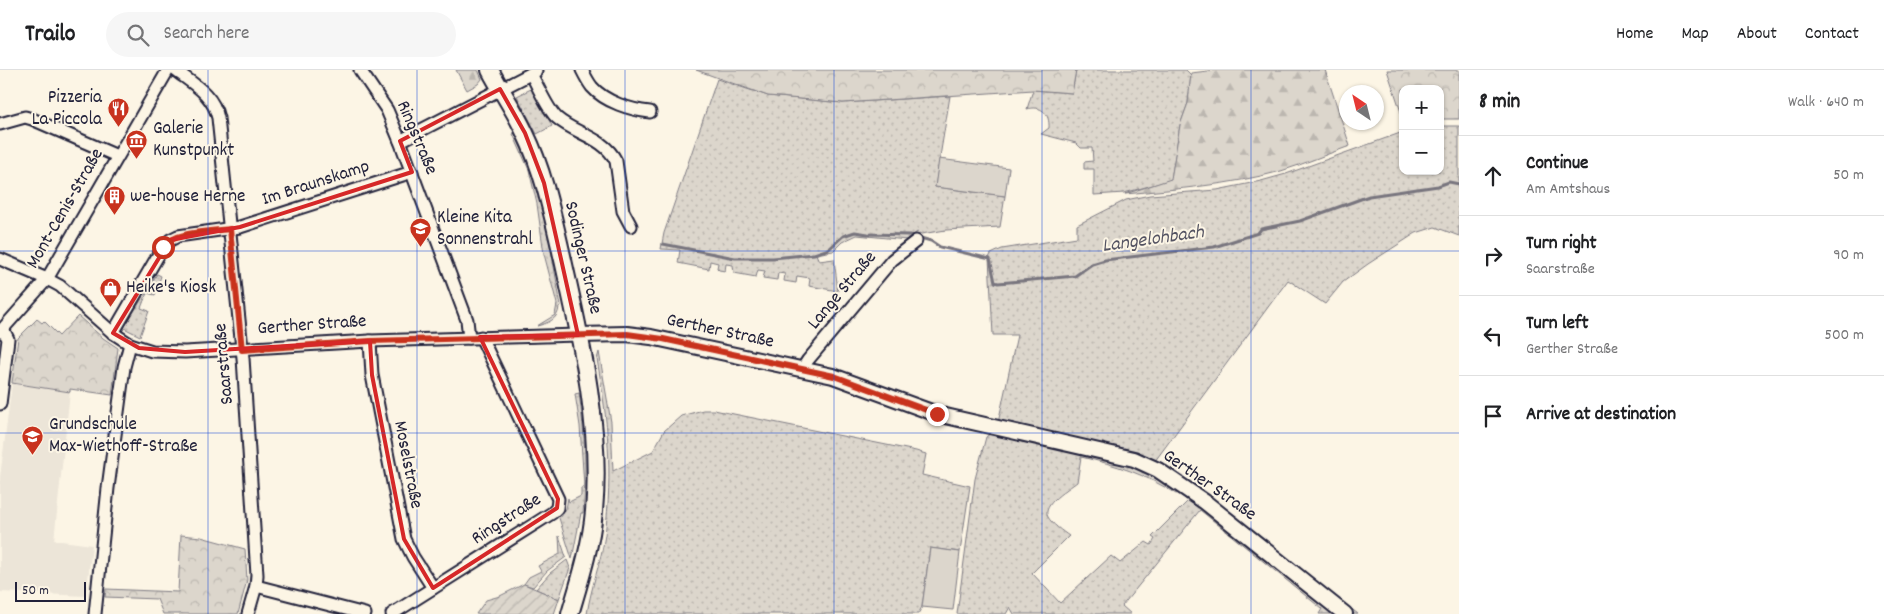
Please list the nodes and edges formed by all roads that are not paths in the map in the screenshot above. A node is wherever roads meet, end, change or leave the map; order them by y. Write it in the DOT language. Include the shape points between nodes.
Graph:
graph roads {
  1 [pos="168,70"];
  2 [pos="175,70"];
  3 [pos="360,70"];
  4 [pos="490,70"];
  5 [pos="582,70"];
  6 [pos="534,72"];
  7 [pos="500,90"];
  8 [pos="650,112"];
  9 [pos="0,124"];
  10 [pos="400,141"];
  11 [pos="118,156"];
  12 [pos="412,172"];
  13 [pos="631,226"];
  14 [pos="230,229"];
  15 [pos="916,241"];
  16 [pos="0,259"];
  17 [pos="47,279"];
  18 [pos="2,331"];
  19 [pos="113,333"];
  20 [pos="578,334"];
  21 [pos="475,338"];
  22 [pos="370,341"];
  23 [pos="130,344"];
  24 [pos="242,350"];
  25 [pos="802,369"];
  26 [pos="0,404"];
  27 [pos="256,586"];
  28 [pos="433,588"];
  29 [pos="95,614"];
  30 [pos="248,614"];
  31 [pos="365,614"];
  32 [pos="392,614"];
  33 [pos="570,614"];
  34 [pos="1345,614"];
  1 -- 11 [label="street, Mont-Cenis-Straße"];
  2 -- 14 [label="street, Saarstraße" via="202,90 216,108"];
  3 -- 10 [label="street, Ringstraße" via="386,110"];
  4 -- 7 [label="main road, Sodinger Straße"];
  5 -- 8 [label="street" via="598,93 624,107"];
  6 -- 7 [label="street"];
  6 -- 13 [label="street" via="556,117 613,155 623,211"];
  7 -- 10 [label="street"];
  7 -- 20 [label="main road, Sodinger Straße" via="525,133 544,183"];
  9 -- 11 [label="street" via="25,117"];
  10 -- 12 [label="street, Ringstraße"];
  11 -- 17 [label="street, Mont-Cenis-Straße"];
  12 -- 14 [label="street, Im Braunskamp"];
  12 -- 21 [label="street, Ringstraße"];
  14 -- 19 [label="street, Im Braunskamp" via="178,236 167,242"];
  14 -- 24 [label="street, Saarstraße"];
  15 -- 25 [label="street, Lange Straße" via="892,260"];
  16 -- 17 [label="street, Gerther Straße"];
  17 -- 18 [label="street, Mont-Cenis-Straße"];
  17 -- 19 [label="street, Gerther Straße" via="60,286"];
  18 -- 26 [label="street" via="8,339"];
  19 -- 23 [label="street, Gerther Straße"];
  20 -- 21 [label="street, Gerther Straße"];
  20 -- 25 [label="street, Gerther Straße" via="651,336"];
  20 -- 33 [label="main road, Sodinger Straße" via="593,415 596,487 585,564"];
  21 -- 22 [label="street, Gerther Straße"];
  21 -- 28 [label="street, Ringstraße" via="558,499 557,508"];
  22 -- 24 [label="street, Gerther Straße"];
  22 -- 28 [label="street, Moselstraße" via="372,375 404,539"];
  23 -- 24 [label="street, Gerther Straße" via="152,351"];
  23 -- 29 [label="street" via="108,488"];
  24 -- 27 [label="street, Saarstraße"];
  25 -- 34 [label="street, Gerther Straße" via="843,380 937,414 1134,459 1158,470 1205,502"];
  27 -- 30 [label="street, Saarstraße"];
  27 -- 31 [label="street"];
  28 -- 32 [label="street, Ringstraße"];
}
